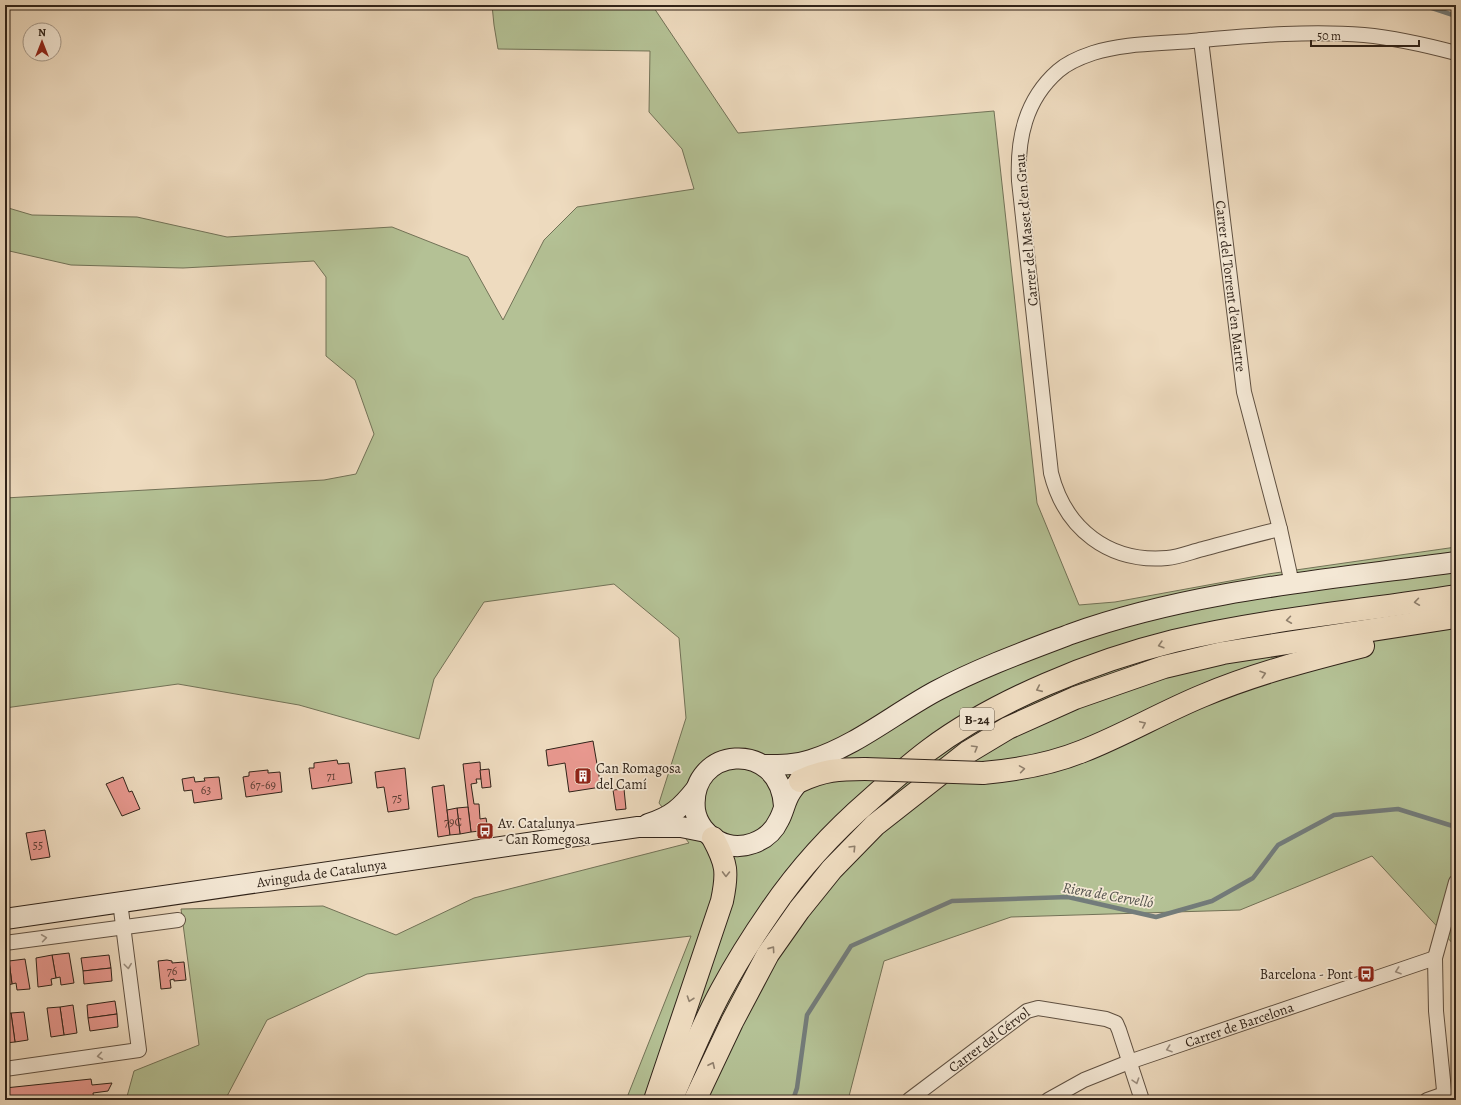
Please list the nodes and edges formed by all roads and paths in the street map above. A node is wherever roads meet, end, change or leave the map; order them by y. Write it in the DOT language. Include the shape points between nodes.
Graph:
graph roads {
  1 [pos="1201,40"];
  2 [pos="1456,53"];
  3 [pos="1280,528"];
  4 [pos="1456,562"];
  5 [pos="1292,584"];
  6 [pos="1455,610"];
  7 [pos="830,752"];
  8 [pos="764,765"];
  9 [pos="800,781"];
  10 [pos="696,789"];
  11 [pos="784,806"];
  12 [pos="638,827"];
  13 [pos="710,835"];
  14 [pos="1456,882"];
  15 [pos="120,902"];
  16 [pos="5,919"];
  17 [pos="178,920"];
  18 [pos="123,927"];
  19 [pos="5,943"];
  20 [pos="1435,958"];
  21 [pos="1129,1062"];
  22 [pos="5,1069"];
  23 [pos="1444,1097"];
  24 [pos="655,1100"];
  25 [pos="671,1100"];
  26 [pos="695,1100"];
  27 [pos="909,1100"];
  28 [pos="1048,1100"];
  29 [pos="1142,1100"];
  30 [pos="1427,1100"];
  1 -- 2 [label="street, Carrer del Maset d'en Grau" via="1332,33 1416,42"];
  1 -- 3 [label="street, Carrer del Torrent d'en Martre" via="1244,392"];
  1 -- 3 [label="street, Carrer del Maset d'en Grau" via="1122,46 1074,61 1043,87 1034,100 1021,131 1019,181 1051,473 1055,490 1063,506 1085,533 1114,551 1127,555 1170,558"];
  3 -- 5 [label="street"];
  4 -- 5 [label="street"];
  5 -- 7 [label="street" via="1157,609 1067,636 995,664 937,691"];
  9 -- 6 [label="highway, one-way, bridge" via="819,772 838,769 983,774 1026,769 1083,752 1201,696 1322,655 1396,637"];
  6 -- 25 [label="highway, B-24, one-way" via="1240,627 1173,641 1074,673 1003,705 967,725 930,750 840,826 772,908 721,992"];
  26 -- 6 [label="highway, B-24, one-way" via="768,954 799,910 832,869 875,825 968,752 1008,728 1075,698 1164,667 1223,653"];
  7 -- 8 [label="street" via="795,764"];
  7 -- 9 [label="street"];
  8 -- 10 [label="street" via="752,759 724,760 702,777"];
  8 -- 11 [label="street" via="779,783"];
  9 -- 11 [label="street"];
  10 -- 12 [label="street, Avinguda de Catalunya" via="672,815"];
  10 -- 13 [label="street" via="696,813"];
  11 -- 13 [label="street" via="780,820 772,832 761,840 748,845 734,846"];
  12 -- 13 [label="street, Avinguda de Catalunya" via="681,827"];
  12 -- 15 [label="street, Avinguda de Catalunya"];
  13 -- 24 [label="highway, one-way" via="726,869 722,901"];
  14 -- 20 [label="street"];
  15 -- 16 [label="street, Avinguda de Catalunya"];
  15 -- 18 [label="street"];
  17 -- 18 [label="street"];
  19 -- 18 [label="street, one-way"];
  18 -- 22 [label="street, one-way" via="139,1050"];
  20 -- 21 [label="street, Carrer de Barcelona, one-way"];
  20 -- 23 [label="street" via="1436,1011"];
  21 -- 27 [label="street, Carrer del Cérvol" via="1119,1030 1112,1021 1033,1008"];
  21 -- 28 [label="street, Carrer de Barcelona" via="1084,1080"];
  21 -- 29 [label="street, Carrer del Cérvol, one-way"];
  23 -- 30 [label="street"];
}
